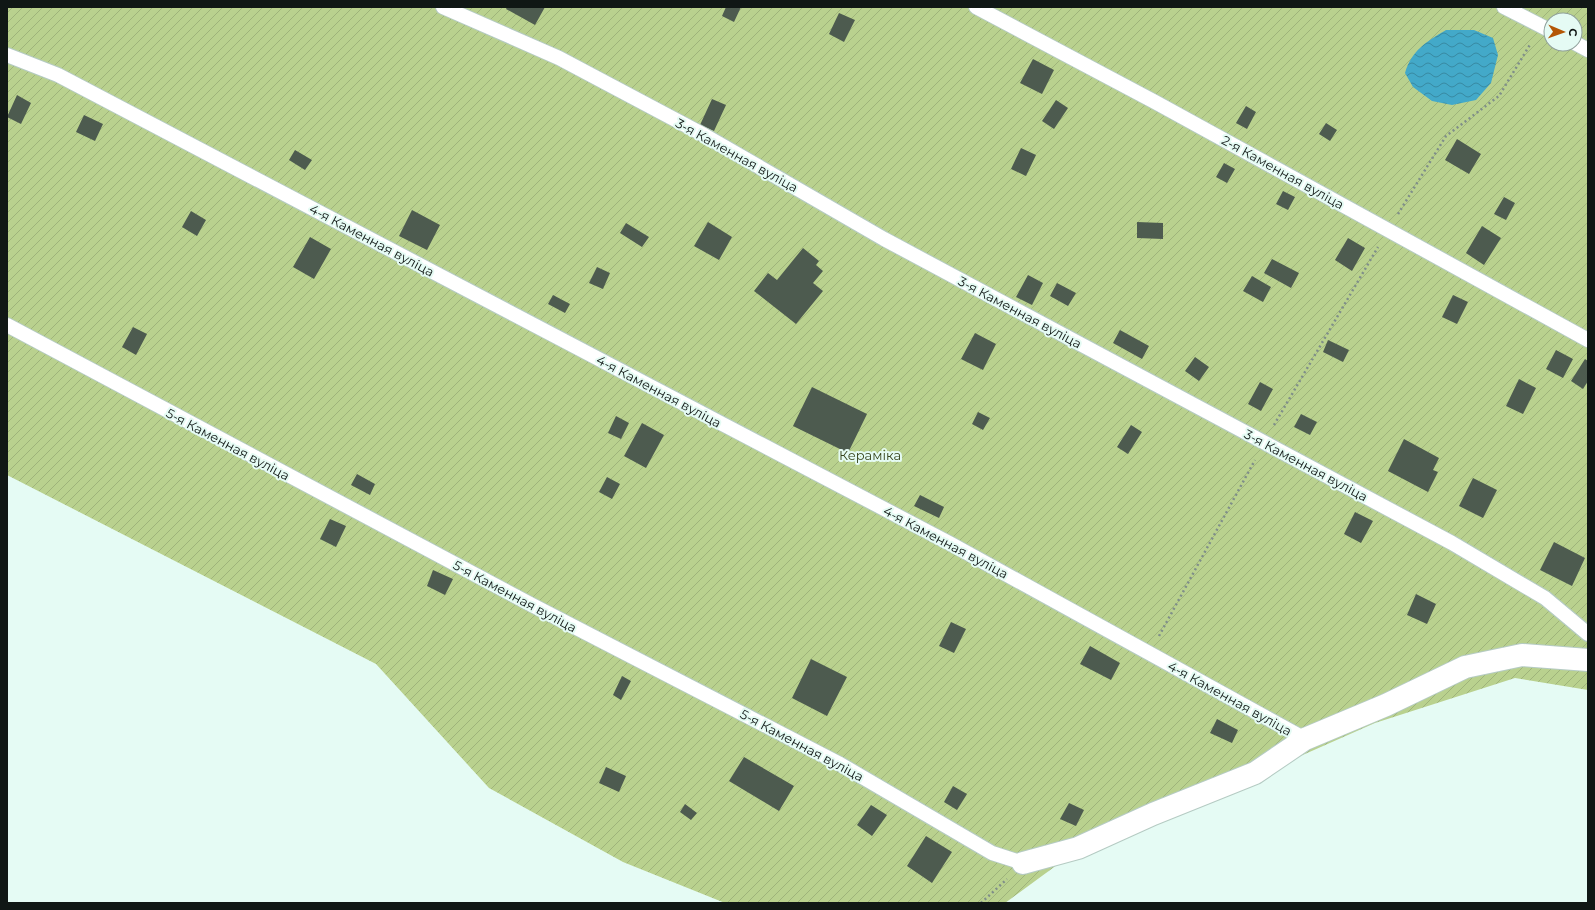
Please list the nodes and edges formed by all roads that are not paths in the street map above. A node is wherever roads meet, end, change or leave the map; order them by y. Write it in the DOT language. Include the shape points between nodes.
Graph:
graph roads {
  1 [pos="443,7"];
  2 [pos="976,7"];
  3 [pos="1504,7"];
  4 [pos="1543,26"];
  5 [pos="7,55"];
  6 [pos="7,326"];
  7 [pos="1588,340"];
  8 [pos="1588,634"];
  9 [pos="1588,660"];
  10 [pos="1305,739"];
  11 [pos="1023,864"];
  1 -- 8 [label="lane, 3-я Каменная вуліца" via="586,72 704,135 884,239 1452,543 1545,598"];
  2 -- 7 [label="lane, 2-я Каменная вуліца" via="1155,102"];
  3 -- 4 [label="lane"];
  5 -- 10 [label="lane, 4-я Каменная вуліца" via="58,75 952,544"];
  6 -- 11 [label="lane, 5-я Каменная вуліца" via="532,605 840,764 992,853"];
  9 -- 10 [label="street" via="1522,655 1465,668"];
  10 -- 11 [label="street" via="1255,773 1153,814 1078,848"];
}
